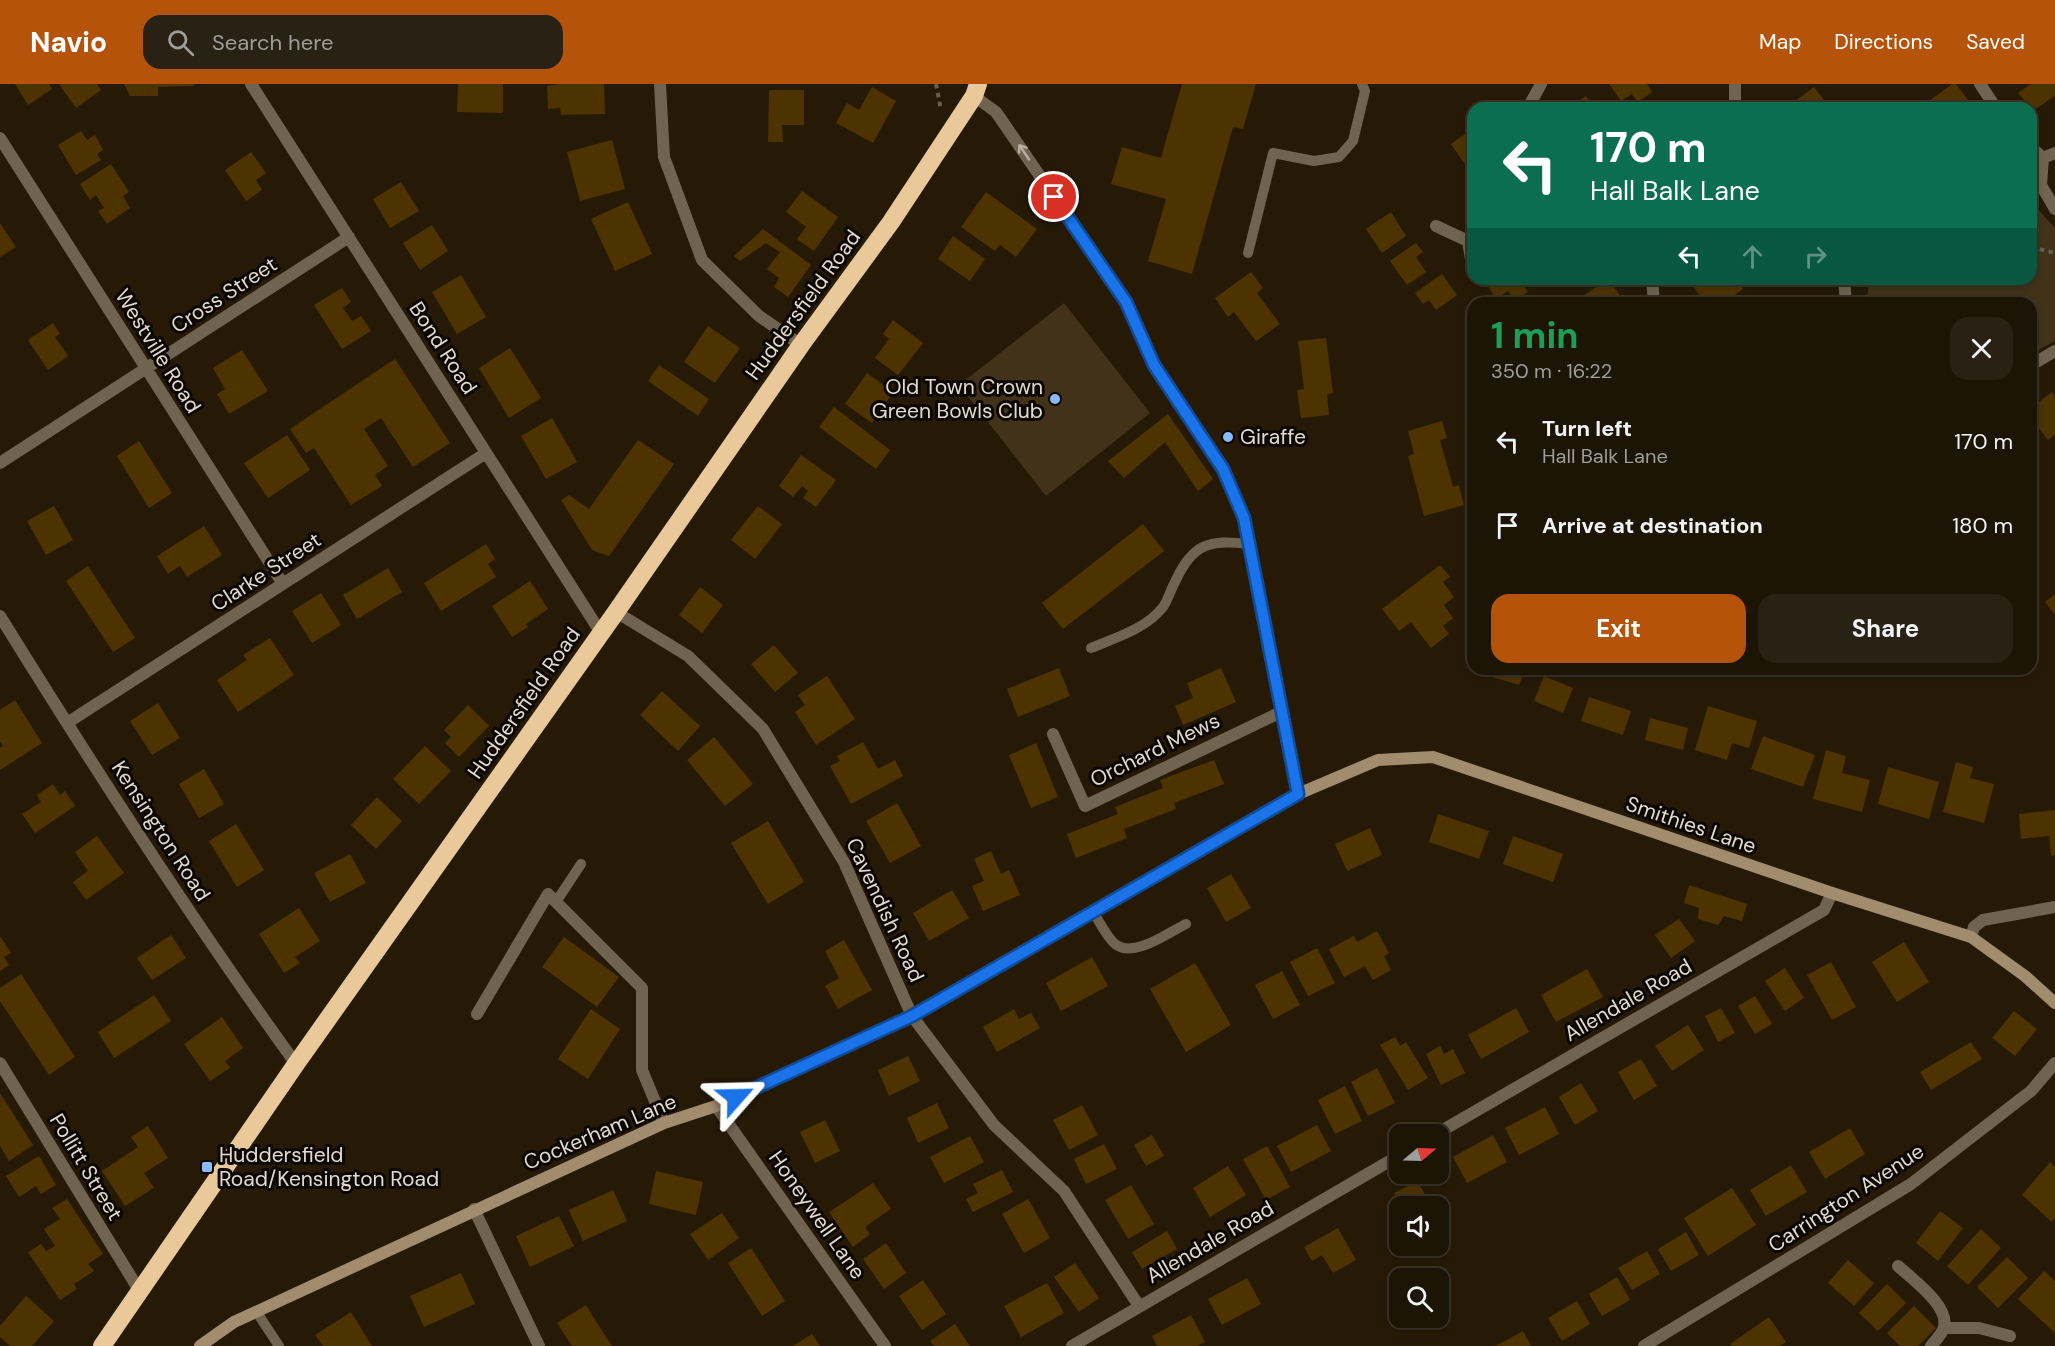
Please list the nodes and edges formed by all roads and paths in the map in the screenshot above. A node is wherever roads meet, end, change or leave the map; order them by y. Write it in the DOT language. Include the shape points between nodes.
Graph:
graph roads {
  1 [pos="251,84"];
  2 [pos="660,84"];
  3 [pos="1362,84"];
  4 [pos="1541,84"];
  5 [pos="1735,84"];
  6 [pos="1980,84"];
  7 [pos="976,90"];
  8 [pos="1531,102"];
  9 [pos="1735,102"];
  10 [pos="1992,102"];
  11 [pos="0,138"];
  12 [pos="2049,156"];
  13 [pos="2055,209"];
  14 [pos="1436,226"];
  15 [pos="349,237"];
  16 [pos="1467,238"];
  17 [pos="2037,248"];
  18 [pos="2055,253"];
  19 [pos="1248,254"];
  20 [pos="801,345"];
  21 [pos="2055,351"];
  22 [pos="2037,362"];
  23 [pos="146,368"];
  24 [pos="486,453"];
  25 [pos="0,463"];
  26 [pos="1249,544"];
  27 [pos="283,584"];
  28 [pos="616,612"];
  29 [pos="0,616"];
  30 [pos="601,633"];
  31 [pos="1091,648"];
  32 [pos="1281,712"];
  33 [pos="67,723"];
  34 [pos="1053,734"];
  35 [pos="1298,794"];
  36 [pos="581,864"];
  37 [pos="1832,893"];
  38 [pos="556,902"];
  39 [pos="2055,907"];
  40 [pos="1093,912"];
  41 [pos="1186,924"];
  42 [pos="1971,937"];
  43 [pos="2055,1003"];
  44 [pos="477,1014"];
  45 [pos="912,1016"];
  46 [pos="0,1063"];
  47 [pos="2055,1063"];
  48 [pos="296,1064"];
  49 [pos="716,1106"];
  50 [pos="664,1123"];
  51 [pos="1449,1126"];
  52 [pos="1389,1161"];
  53 [pos="474,1209"];
  54 [pos="1898,1266"];
  55 [pos="139,1290"];
  56 [pos="1138,1306"];
  57 [pos="256,1311"];
  58 [pos="1944,1328"];
  59 [pos="2010,1336"];
  60 [pos="102,1346"];
  61 [pos="200,1346"];
  62 [pos="279,1346"];
  63 [pos="539,1346"];
  64 [pos="885,1346"];
  65 [pos="1072,1346"];
  66 [pos="1644,1346"];
  67 [pos="1931,1346"];
  1 -- 15 [label="street, Bond Road"];
  2 -- 20 [label="street" via="664,157 702,261 759,316"];
  3 -- 19 [label="lane" via="1365,91 1353,141 1339,158 1314,160 1273,153"];
  4 -- 8 [label="street"];
  5 -- 9 [label="street"];
  6 -- 10 [label="street"];
  7 -- 20 [label="highway, Huddersfield Road" via="891,222"];
  26 -- 7 [label="street, one-way" via="1244,518 1223,469 1154,365 1126,302 996,112"];
  11 -- 23 [label="street, Westville Road"];
  12 -- 13 [label="street" via="2041,185"];
  14 -- 16 [label="street"];
  15 -- 23 [label="street, Cross Street"];
  15 -- 24 [label="street, Bond Road"];
  17 -- 18 [label="path"];
  20 -- 28 [label="highway, Huddersfield Road"];
  21 -- 22 [label="street"];
  23 -- 25 [label="street, Cross Street"];
  23 -- 27 [label="street, Westville Road"];
  24 -- 27 [label="street, Clarke Street"];
  24 -- 30 [label="street, Bond Road"];
  26 -- 31 [label="lane" via="1223,541 1201,546 1183,563 1163,607 1142,625"];
  26 -- 32 [label="street"];
  27 -- 33 [label="street, Clarke Street"];
  28 -- 30 [label="highway, Huddersfield Road"];
  28 -- 45 [label="street, Cavendish Road" via="688,656 764,729 844,862"];
  29 -- 33 [label="street, Kensington Road"];
  30 -- 48 [label="highway, Huddersfield Road"];
  32 -- 34 [label="street, Orchard Mews" via="1085,806"];
  32 -- 35 [label="street"];
  33 -- 48 [label="street, Kensington Road" via="227,968"];
  35 -- 37 [label="street, Smithies Lane" via="1378,760 1433,757"];
  35 -- 40 [label="street, Cockerham Lane"];
  36 -- 38 [label="lane"];
  37 -- 42 [label="street, Smithies Lane"];
  37 -- 51 [label="street, Allendale Road" via="1824,910"];
  38 -- 44 [label="street" via="548,894"];
  38 -- 50 [label="street" via="642,988 642,1070"];
  39 -- 42 [label="street" via="1983,920 1974,927"];
  40 -- 41 [label="lane" via="1113,941 1129,948"];
  40 -- 45 [label="street, Cockerham Lane"];
  42 -- 43 [label="street, Smithies Lane"];
  45 -- 49 [label="street, Cockerham Lane"];
  45 -- 56 [label="street, Cavendish Road" via="994,1125 1064,1191"];
  46 -- 55 [label="street, Pollitt Street"];
  47 -- 66 [label="street, Carrington Avenue" via="2031,1091 1911,1184"];
  48 -- 55 [label="highway, Huddersfield Road"];
  49 -- 50 [label="street, Cockerham Lane"];
  49 -- 64 [label="street, Honeywell Lane"];
  50 -- 53 [label="street, Cockerham Lane"];
  52 -- 56 [label="street, Allendale Road"];
  53 -- 57 [label="street, Cockerham Lane"];
  53 -- 63 [label="street"];
  54 -- 58 [label="street" via="1936,1300"];
  55 -- 60 [label="highway, Huddersfield Road"];
  56 -- 65 [label="street, Allendale Road"];
  57 -- 61 [label="street, Cockerham Lane"];
  57 -- 62 [label="lane"];
  58 -- 59 [label="street" via="1979,1328"];
  58 -- 67 [label="street"];
}
